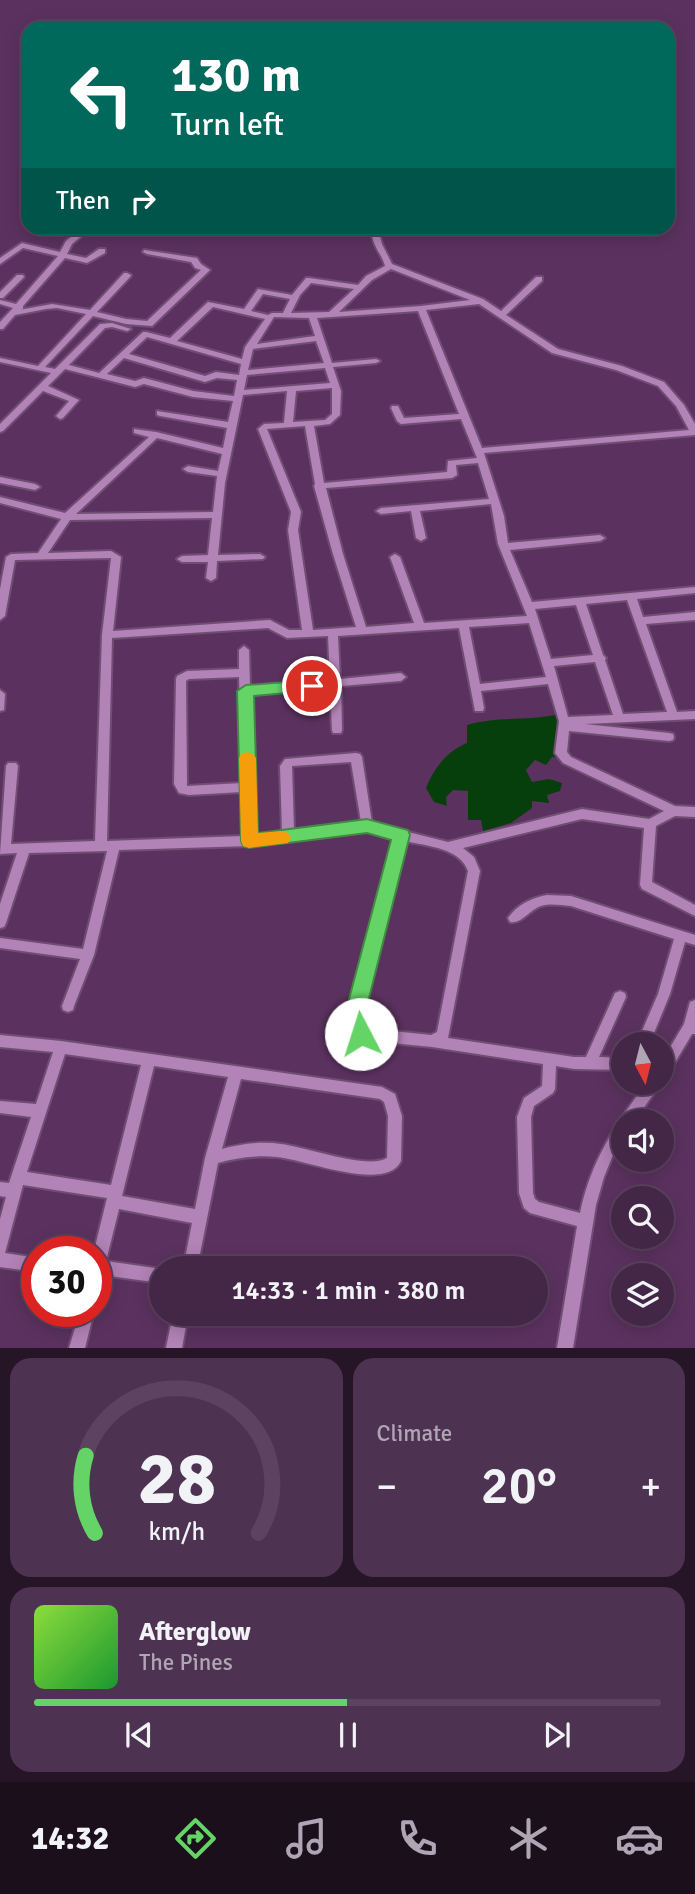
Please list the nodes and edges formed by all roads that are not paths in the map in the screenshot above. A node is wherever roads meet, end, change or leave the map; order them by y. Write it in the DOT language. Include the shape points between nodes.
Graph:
graph roads {
  1 [pos="79,235"];
  2 [pos="375,235"];
  3 [pos="102,251"];
  4 [pos="146,252"];
  5 [pos="61,256"];
  6 [pos="0,262"];
  7 [pos="388,266"];
  8 [pos="127,275"];
  9 [pos="20,277"];
  10 [pos="539,279"];
  11 [pos="358,287"];
  12 [pos="0,296"];
  13 [pos="295,298"];
  14 [pos="480,301"];
  15 [pos="0,302"];
  16 [pos="421,308"];
  17 [pos="17,310"];
  18 [pos="246,312"];
  19 [pos="93,313"];
  20 [pos="286,314"];
  21 [pos="332,314"];
  22 [pos="502,315"];
  23 [pos="312,316"];
  24 [pos="270,318"];
  25 [pos="0,327"];
  26 [pos="127,329"];
  27 [pos="319,338"];
  28 [pos="171,341"];
  29 [pos="249,347"];
  30 [pos="122,355"];
  31 [pos="0,360"];
  32 [pos="376,361"];
  33 [pos="328,365"];
  34 [pos="40,368"];
  35 [pos="59,369"];
  36 [pos="244,371"];
  37 [pos="101,375"];
  38 [pos="335,385"];
  39 [pos="42,387"];
  40 [pos="292,388"];
  41 [pos="238,396"];
  42 [pos="395,408"];
  43 [pos="160,413"];
  44 [pos="60,416"];
  45 [pos="463,416"];
  46 [pos="309,424"];
  47 [pos="288,425"];
  48 [pos="233,426"];
  49 [pos="0,429"];
  50 [pos="137,431"];
  51 [pos="695,432"];
  52 [pos="156,435"];
  53 [pos="227,452"];
  54 [pos="480,456"];
  55 [pos="188,469"];
  56 [pos="222,474"];
  57 [pos="0,480"];
  58 [pos="319,486"];
  59 [pos="34,487"];
  60 [pos="0,500"];
  61 [pos="495,501"];
  62 [pos="415,509"];
  63 [pos="381,511"];
  64 [pos="216,515"];
  65 [pos="67,517"];
  66 [pos="421,538"];
  67 [pos="600,538"];
  68 [pos="504,547"];
  69 [pos="42,555"];
  70 [pos="260,557"];
  71 [pos="395,557"];
  72 [pos="213,558"];
  73 [pos="182,559"];
  74 [pos="211,578"];
  75 [pos="695,590"];
  76 [pos="631,596"];
  77 [pos="580,601"];
  78 [pos="528,606"];
  79 [pos="0,611"];
  80 [pos="695,616"];
  81 [pos="533,619"];
  82 [pos="639,621"];
  83 [pos="463,624"];
  84 [pos="420,626"];
  85 [pos="362,630"];
  86 [pos="333,632"];
  87 [pos="308,634"];
  88 [pos="107,635"];
  89 [pos="244,650"];
  90 [pos="601,658"];
  91 [pos="547,663"];
  92 [pos="245,673"];
  93 [pos="401,677"];
  94 [pos="552,680"];
  95 [pos="334,684"];
  96 [pos="475,688"];
  97 [pos="246,691"];
  98 [pos="0,694"];
  99 [pos="0,707"];
  100 [pos="478,708"];
  101 [pos="673,715"];
  102 [pos="695,715"];
  103 [pos="619,717"];
  104 [pos="564,724"];
  105 [pos="337,730"];
  106 [pos="669,737"];
  107 [pos="12,766"];
  108 [pos="248,787"];
  109 [pos="674,811"];
  110 [pos="695,812"];
  111 [pos="650,824"];
  112 [pos="367,826"];
  113 [pos="401,835"];
  114 [pos="288,837"];
  115 [pos="249,841"];
  116 [pos="107,846"];
  117 [pos="453,847"];
  118 [pos="2,849"];
  119 [pos="24,849"];
  120 [pos="695,911"];
  121 [pos="514,918"];
  122 [pos="0,923"];
  123 [pos="681,936"];
  124 [pos="695,940"];
  125 [pos="0,943"];
  126 [pos="88,955"];
  127 [pos="620,997"];
  128 [pos="68,1006"];
  129 [pos="695,1006"];
  130 [pos="693,1027"];
  131 [pos="648,1032"];
  132 [pos="0,1041"];
  133 [pos="432,1041"];
  134 [pos="61,1047"];
  135 [pos="674,1055"];
  136 [pos="149,1060"];
  137 [pos="550,1060"];
  138 [pos="590,1063"];
  139 [pos="611,1064"];
  140 [pos="236,1073"];
  141 [pos="0,1107"];
  142 [pos="38,1111"];
  143 [pos="611,1143"];
  144 [pos="212,1158"];
  145 [pos="11,1186"];
  146 [pos="115,1197"];
  147 [pos="201,1217"];
  148 [pos="584,1221"];
  149 [pos="105,1236"];
  150 [pos="0,1248"];
  151 [pos="193,1256"];
  152 [pos="0,1260"];
  153 [pos="21,1263"];
  154 [pos="112,1271"];
  155 [pos="149,1275"];
  156 [pos="179,1326"];
  157 [pos="83,1327"];
  158 [pos="77,1348"];
  159 [pos="174,1348"];
  160 [pos="565,1348"];
  1 -- 5 [label="street"];
  2 -- 7 [label="street"];
  3 -- 5 [label="street" via="90,261"];
  4 -- 19 [label="street" via="194,260 206,270 149,324"];
  5 -- 6 [label="street" via="22,245"];
  5 -- 17 [label="street"];
  7 -- 11 [label="street"];
  7 -- 14 [label="street"];
  8 -- 19 [label="street"];
  9 -- 12 [label="street"];
  10 -- 22 [label="street"];
  11 -- 13 [label="street" via="313,279"];
  11 -- 21 [label="street"];
  13 -- 18 [label="street" via="261,291"];
  13 -- 20 [label="street"];
  14 -- 16 [label="street"];
  14 -- 22 [label="street"];
  15 -- 17 [label="street"];
  16 -- 21 [label="street"];
  16 -- 45 [label="street"];
  17 -- 19 [label="street" via="30,312 46,306"];
  17 -- 25 [label="street"];
  18 -- 24 [label="street"];
  18 -- 28 [label="street" via="210,305"];
  19 -- 34 [label="street"];
  20 -- 23 [label="street"];
  20 -- 24 [label="street"];
  21 -- 23 [label="street"];
  22 -- 51 [label="street" via="555,351 661,384"];
  23 -- 27 [label="street"];
  24 -- 29 [label="street"];
  26 -- 35 [label="street" via="103,326"];
  27 -- 29 [label="street"];
  27 -- 33 [label="street"];
  28 -- 30 [label="street" via="144,334"];
  28 -- 36 [label="street"];
  29 -- 36 [label="street"];
  30 -- 36 [label="street" via="205,379"];
  30 -- 37 [label="street"];
  31 -- 34 [label="street"];
  32 -- 33 [label="street"];
  33 -- 36 [label="street"];
  33 -- 38 [label="street"];
  34 -- 35 [label="street"];
  35 -- 37 [label="street"];
  35 -- 39 [label="street"];
  36 -- 41 [label="street"];
  37 -- 41 [label="street" via="193,394"];
  38 -- 40 [label="street"];
  38 -- 46 [label="street" via="336,415 327,422"];
  39 -- 44 [label="street" via="75,400"];
  39 -- 49 [label="street"];
  40 -- 41 [label="street"];
  40 -- 47 [label="street"];
  41 -- 48 [label="street"];
  42 -- 45 [label="street" via="401,421"];
  43 -- 48 [label="street"];
  45 -- 54 [label="street"];
  46 -- 47 [label="street"];
  46 -- 58 [label="street"];
  47 -- 87 [label="street" via="262,429 296,512 293,530"];
  48 -- 53 [label="street"];
  50 -- 52 [label="street"];
  51 -- 54 [label="street"];
  52 -- 53 [label="street"];
  52 -- 65 [label="street"];
  53 -- 56 [label="street"];
  54 -- 58 [label="street" via="451,463 452,475"];
  54 -- 61 [label="street"];
  55 -- 56 [label="street"];
  56 -- 64 [label="street"];
  57 -- 59 [label="street"];
  58 -- 85 [label="street"];
  60 -- 65 [label="street"];
  61 -- 62 [label="street"];
  61 -- 68 [label="street"];
  62 -- 63 [label="street"];
  62 -- 66 [label="street"];
  64 -- 65 [label="street"];
  64 -- 72 [label="street"];
  65 -- 69 [label="street"];
  67 -- 68 [label="street"];
  68 -- 78 [label="street"];
  69 -- 79 [label="street" via="8,559"];
  69 -- 88 [label="street" via="115,555"];
  70 -- 72 [label="street"];
  71 -- 84 [label="street"];
  72 -- 73 [label="street"];
  72 -- 74 [label="street"];
  75 -- 76 [label="street"];
  76 -- 77 [label="street"];
  76 -- 82 [label="street"];
  77 -- 78 [label="street"];
  77 -- 90 [label="street"];
  78 -- 81 [label="street"];
  80 -- 82 [label="street"];
  81 -- 83 [label="street"];
  81 -- 91 [label="street"];
  82 -- 101 [label="street"];
  83 -- 84 [label="street"];
  83 -- 96 [label="street"];
  84 -- 85 [label="street"];
  85 -- 86 [label="street"];
  86 -- 87 [label="street"];
  86 -- 95 [label="street"];
  87 -- 88 [label="street" via="287,634 270,624"];
  88 -- 116 [label="street"];
  89 -- 92 [label="street"];
  90 -- 91 [label="street"];
  90 -- 103 [label="street"];
  91 -- 94 [label="street"];
  92 -- 97 [label="street"];
  92 -- 108 [label="street" via="181,679 180,785 189,791"];
  93 -- 95 [label="street"];
  94 -- 96 [label="street"];
  94 -- 104 [label="street"];
  95 -- 97 [label="street"];
  95 -- 105 [label="street"];
  96 -- 100 [label="street"];
  97 -- 108 [label="street"];
  98 -- 99 [label="street"];
  101 -- 102 [label="street"];
  101 -- 103 [label="street"];
  103 -- 104 [label="street"];
  104 -- 106 [label="street"];
  104 -- 109 [label="street" via="560,747 567,760"];
  107 -- 118 [label="street"];
  108 -- 115 [label="street"];
  109 -- 110 [label="street"];
  109 -- 111 [label="street"];
  111 -- 117 [label="street" via="582,814"];
  111 -- 120 [label="street" via="646,885"];
  112 -- 113 [label="street"];
  112 -- 114 [label="street"];
  112 -- 114 [label="street" via="356,757 289,762"];
  113 -- 117 [label="street"];
  113 -- 133 [label="street" via="354,1027 361,1034"];
  114 -- 115 [label="street"];
  115 -- 116 [label="street"];
  116 -- 119 [label="street"];
  116 -- 126 [label="street"];
  117 -- 133 [label="street" via="470,860 474,871 443,1035"];
  118 -- 119 [label="street"];
  119 -- 122 [label="street"];
  121 -- 123 [label="street" via="527,905 552,898"];
  123 -- 124 [label="street"];
  123 -- 131 [label="street"];
  125 -- 126 [label="street"];
  126 -- 128 [label="street"];
  127 -- 138 [label="street"];
  129 -- 130 [label="street"];
  130 -- 135 [label="street"];
  132 -- 134 [label="street"];
  133 -- 137 [label="street"];
  134 -- 136 [label="street"];
  134 -- 142 [label="street"];
  136 -- 140 [label="street"];
  136 -- 146 [label="street"];
  137 -- 138 [label="street"];
  137 -- 148 [label="street" via="548,1089 529,1102 524,1117 528,1200 535,1208"];
  138 -- 139 [label="street"];
  140 -- 144 [label="street"];
  140 -- 144 [label="street" via="382,1093 390,1098 395,1116 394,1161 375,1169 265,1149"];
  141 -- 142 [label="street"];
  142 -- 145 [label="street"];
  143 -- 148 [label="street"];
  144 -- 147 [label="street"];
  145 -- 146 [label="street"];
  145 -- 150 [label="street"];
  146 -- 147 [label="street"];
  146 -- 149 [label="street"];
  147 -- 151 [label="street"];
  148 -- 160 [label="street"];
  152 -- 153 [label="street"];
  154 -- 155 [label="street"];
  156 -- 159 [label="street"];
  157 -- 158 [label="street"];
}
